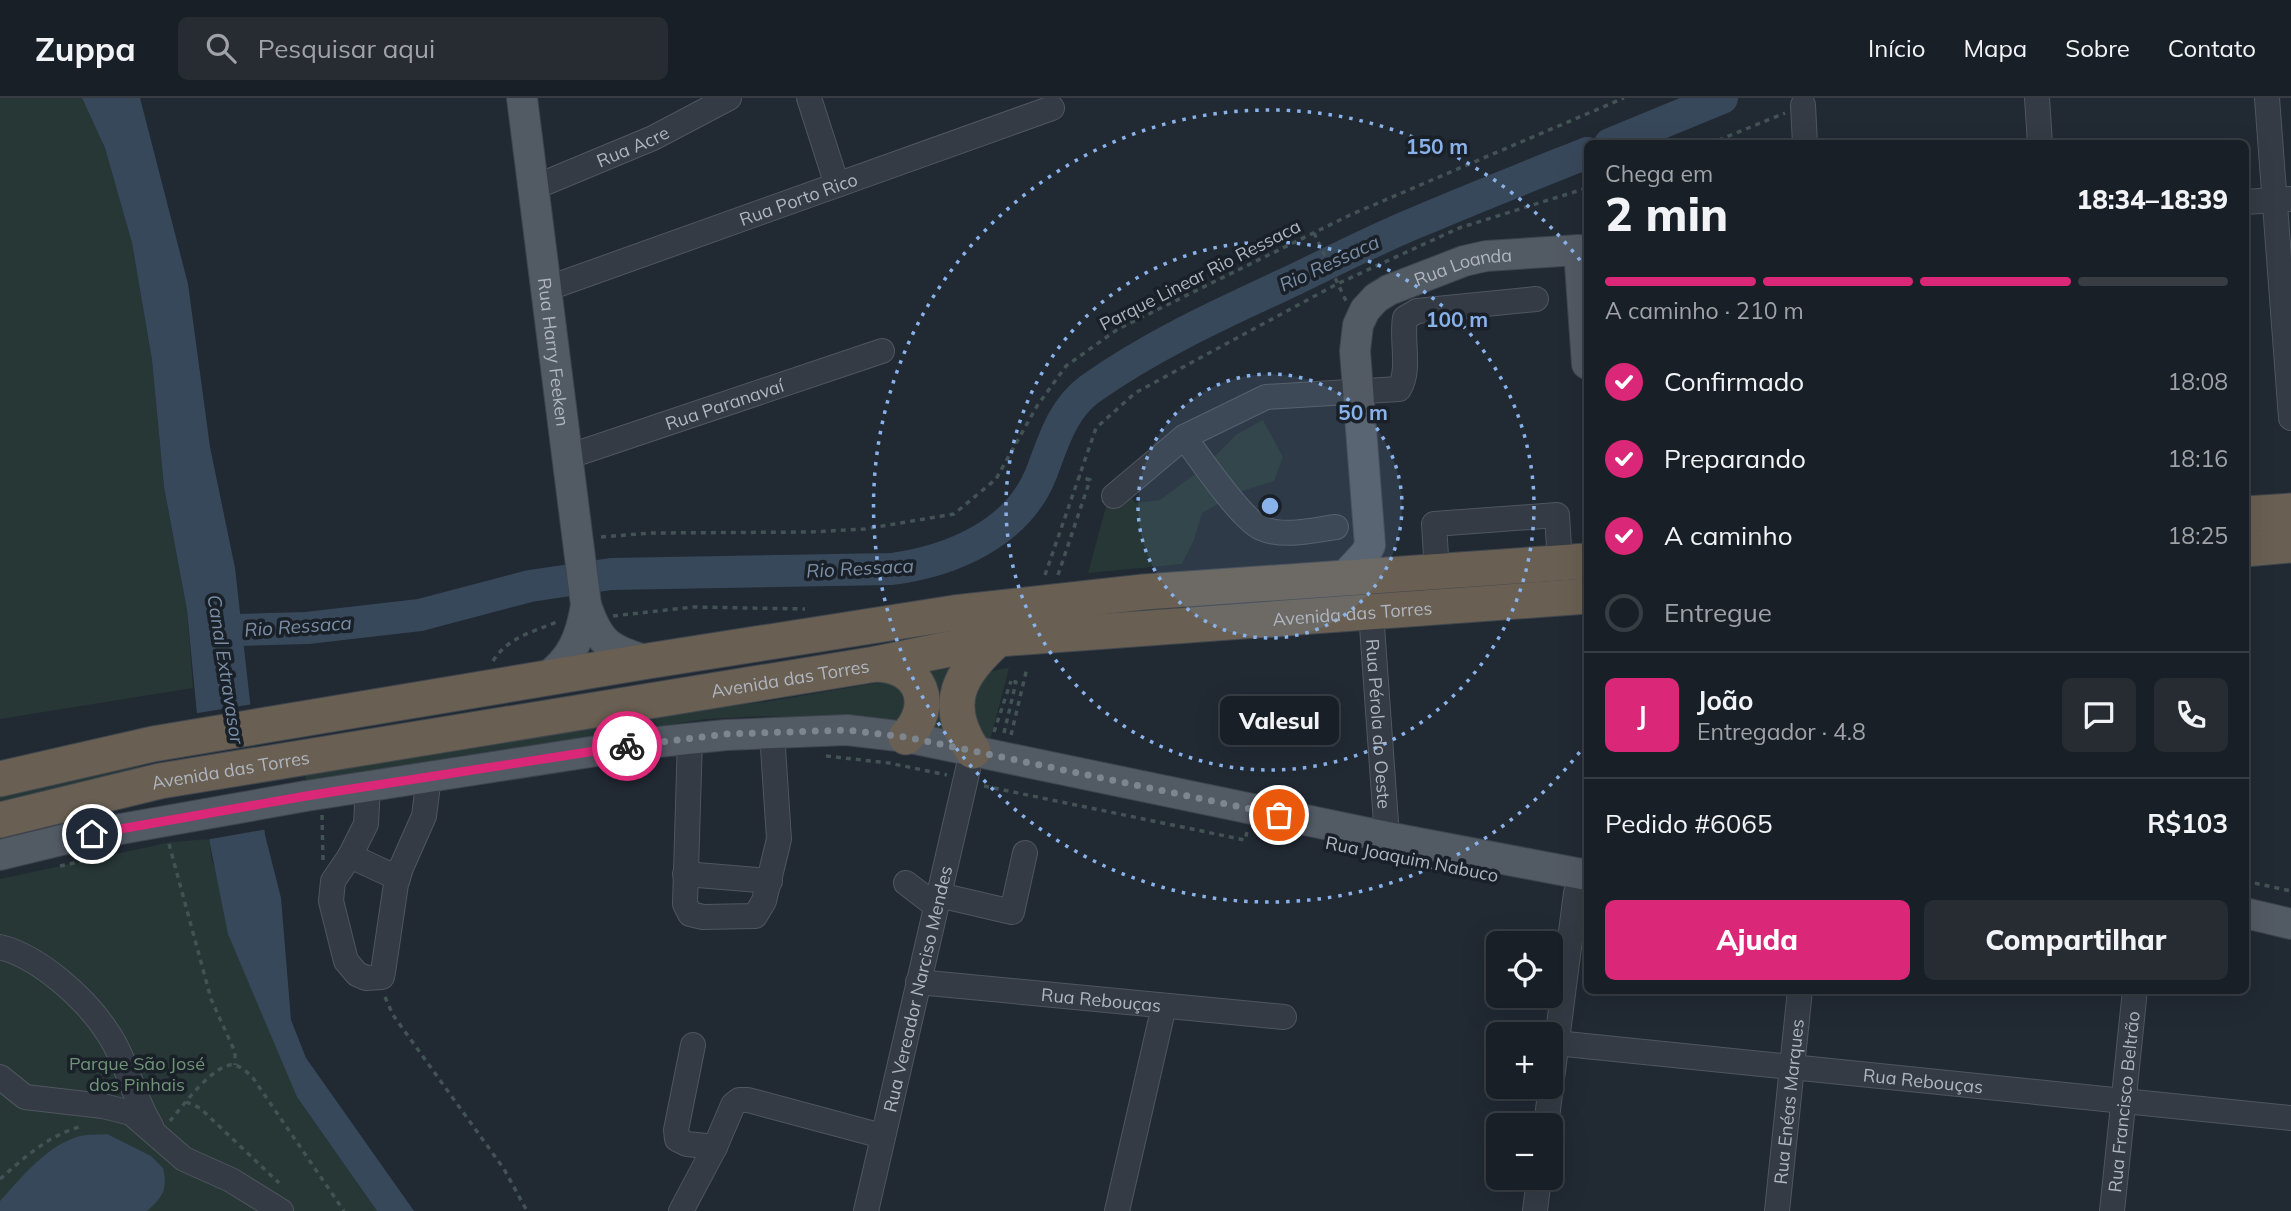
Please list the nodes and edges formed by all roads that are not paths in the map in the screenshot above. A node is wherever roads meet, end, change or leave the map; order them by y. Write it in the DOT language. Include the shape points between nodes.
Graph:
graph roads {
  1 [pos="729,98"];
  2 [pos="808,98"];
  3 [pos="2037,98"];
  4 [pos="2267,98"];
  5 [pos="528,100"];
  6 [pos="1803,105"];
  7 [pos="1052,108"];
  8 [pos="1805,140"];
  9 [pos="2040,140"];
  10 [pos="836,185"];
  11 [pos="533,188"];
  12 [pos="2283,199"];
  13 [pos="2249,202"];
  14 [pos="1583,249"];
  15 [pos="1584,278"];
  16 [pos="546,289"];
  17 [pos="1536,299"];
  18 [pos="882,351"];
  19 [pos="1358,392"];
  20 [pos="2291,418"];
  21 [pos="1184,437"];
  22 [pos="567,457"];
  23 [pos="1114,496"];
  24 [pos="2291,510"];
  25 [pos="2249,514"];
  26 [pos="1336,527"];
  27 [pos="2291,545"];
  28 [pos="2249,549"];
  29 [pos="1574,562"];
  30 [pos="1437,572"];
  31 [pos="1343,578"];
  32 [pos="1584,596"];
  33 [pos="585,609"];
  34 [pos="1371,612"];
  35 [pos="998,639"];
  36 [pos="648,661"];
  37 [pos="876,664"];
  38 [pos="545,678"];
  39 [pos="778,733"];
  40 [pos="690,738"];
  41 [pos="904,747"];
  42 [pos="978,760"];
  43 [pos="429,777"];
  44 [pos="0,779"];
  45 [pos="368,786"];
  46 [pos="0,820"];
  47 [pos="1387,837"];
  48 [pos="1025,853"];
  49 [pos="0,855"];
  50 [pos="350,856"];
  51 [pos="685,874"];
  52 [pos="398,878"];
  53 [pos="770,881"];
  54 [pos="906,883"];
  55 [pos="1582,884"];
  56 [pos="2249,893"];
  57 [pos="937,900"];
  58 [pos="2291,903"];
  59 [pos="2249,914"];
  60 [pos="2291,924"];
  61 [pos="0,947"];
  62 [pos="919,982"];
  63 [pos="1800,994"];
  64 [pos="2135,994"];
  65 [pos="1164,1006"];
  66 [pos="1284,1017"];
  67 [pos="1559,1022"];
  68 [pos="1563,1044"];
  69 [pos="693,1045"];
  70 [pos="1792,1067"];
  71 [pos="0,1077"];
  72 [pos="2123,1101"];
  73 [pos="2291,1118"];
  74 [pos="157,1136"];
  75 [pos="882,1136"];
  76 [pos="715,1147"];
  77 [pos="1538,1190"];
  78 [pos="281,1211"];
  79 [pos="681,1211"];
  80 [pos="866,1211"];
  81 [pos="1117,1211"];
  82 [pos="1535,1211"];
  83 [pos="1777,1211"];
  84 [pos="2112,1211"];
  1 -- 11 [label="street, Rua Acre" via="653,138"];
  2 -- 10 [label="street"];
  3 -- 9 [label="street"];
  4 -- 12 [label="street"];
  5 -- 11 [label="main road, Rua Harry Feeken"];
  6 -- 8 [label="street"];
  7 -- 10 [label="street, Rua Porto Rico"];
  10 -- 16 [label="street, Rua Porto Rico"];
  11 -- 16 [label="main road, Rua Harry Feeken"];
  12 -- 13 [label="street"];
  12 -- 20 [label="street"];
  14 -- 15 [label="main road"];
  14 -- 19 [label="main road, Rua Loanda" via="1506,253 1464,261 1376,298 1358,325"];
  16 -- 22 [label="main road, Rua Harry Feeken"];
  17 -- 19 [label="street" via="1417,311 1405,318 1404,381 1399,389"];
  18 -- 22 [label="street, Rua Paranavaí"];
  19 -- 21 [label="street" via="1266,397"];
  19 -- 31 [label="main road" via="1370,545"];
  21 -- 23 [label="street"];
  21 -- 26 [label="street" via="1247,518 1262,528 1285,533"];
  22 -- 33 [label="main road, Rua Harry Feeken" via="586,548"];
  24 -- 25 [label="highway"];
  27 -- 28 [label="highway"];
  29 -- 30 [label="highway, Avenida das Torres"];
  29 -- 30 [label="street" via="1557,515 1434,524"];
  30 -- 31 [label="highway, Avenida das Torres"];
  31 -- 36 [label="highway, Avenida das Torres" via="1020,604"];
  32 -- 34 [label="highway, Avenida das Torres"];
  33 -- 36 [label="main road, Rua Harry Feeken" via="613,650"];
  33 -- 38 [label="main road, Rua Harry Feeken" via="574,648"];
  34 -- 35 [label="highway, Avenida das Torres"];
  34 -- 47 [label="street, Rua Pérola do Oeste"];
  35 -- 37 [label="highway, Avenida das Torres"];
  35 -- 42 [label="highway" via="972,663 959,691 959,724"];
  36 -- 38 [label="highway, Avenida das Torres"];
  37 -- 41 [label="highway" via="902,669 919,689 921,715"];
  37 -- 46 [label="highway, Avenida das Torres" via="160,781"];
  38 -- 44 [label="highway, Avenida das Torres" via="153,744"];
  39 -- 40 [label="main road, Rua Joaquim Nabuco"];
  39 -- 41 [label="main road, Rua Joaquim Nabuco" via="847,730"];
  39 -- 53 [label="street" via="779,839"];
  40 -- 43 [label="main road, Rua Joaquim Nabuco"];
  40 -- 51 [label="street"];
  41 -- 42 [label="main road, Rua Joaquim Nabuco"];
  42 -- 47 [label="main road, Rua Joaquim Nabuco"];
  42 -- 55 [label="main road, Rua Joaquim Nabuco"];
  42 -- 57 [label="street, Rua Vereador Narciso Mendes"];
  43 -- 45 [label="main road, Rua Joaquim Nabuco"];
  43 -- 52 [label="street" via="424,817"];
  45 -- 49 [label="main road, Rua Joaquim Nabuco" via="313,808"];
  45 -- 50 [label="street" via="366,824"];
  47 -- 55 [label="main road, Rua Joaquim Nabuco"];
  48 -- 57 [label="street" via="1012,912"];
  50 -- 52 [label="street"];
  50 -- 52 [label="street" via="332,881 331,901 346,961 366,978 382,977"];
  51 -- 53 [label="street"];
  51 -- 53 [label="street" via="685,904 690,914 703,917 755,916"];
  54 -- 57 [label="street"];
  55 -- 67 [label="street"];
  56 -- 58 [label="main road"];
  57 -- 62 [label="street, Rua Vereador Narciso Mendes"];
  59 -- 60 [label="main road"];
  61 -- 74 [label="street" via="47,970 79,998 109,1034"];
  62 -- 65 [label="street, Rua Rebouças"];
  62 -- 75 [label="street, Rua Vereador Narciso Mendes"];
  63 -- 70 [label="street, Rua Enéas Marques"];
  64 -- 72 [label="street, Rua Francisco Beltrão"];
  65 -- 66 [label="street, Rua Rebouças"];
  65 -- 81 [label="street"];
  68 -- 70 [label="street, Rua Rebouças"];
  69 -- 76 [label="street" via="677,1139"];
  70 -- 72 [label="street, Rua Rebouças"];
  70 -- 83 [label="street, Rua Enéas Marques"];
  71 -- 74 [label="street" via="25,1097 131,1113"];
  72 -- 73 [label="street, Rua Rebouças"];
  72 -- 84 [label="street, Rua Francisco Beltrão"];
  74 -- 78 [label="street" via="184,1159 231,1180"];
  75 -- 76 [label="street" via="739,1100"];
  75 -- 80 [label="street, Rua Vereador Narciso Mendes"];
  76 -- 79 [label="street"];
  77 -- 82 [label="street"];
}
